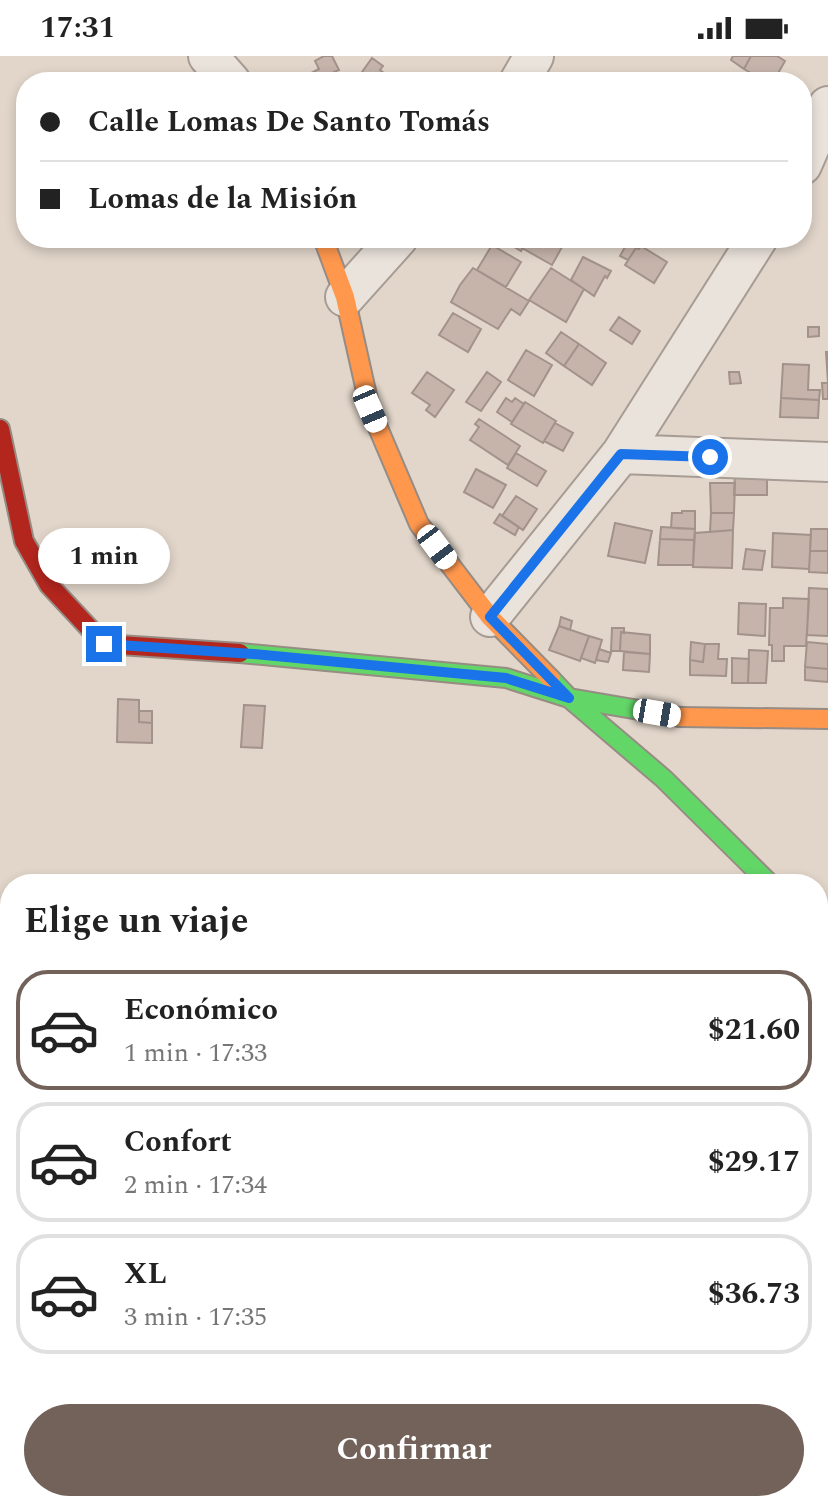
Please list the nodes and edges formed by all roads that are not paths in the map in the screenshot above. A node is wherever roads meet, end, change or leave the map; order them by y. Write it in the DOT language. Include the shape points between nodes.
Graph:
graph roads {
  1 [pos="208,56"];
  2 [pos="222,72"];
  3 [pos="828,106"];
  4 [pos="812,142"];
  5 [pos="327,248"];
  6 [pos="389,248"];
  7 [pos="752,248"];
  8 [pos="345,297"];
  9 [pos="0,429"];
  10 [pos="621,454"];
  11 [pos="828,462"];
  12 [pos="490,617"];
  13 [pos="569,698"];
  14 [pos="828,719"];
  15 [pos="760,874"];
  1 -- 2 [label="street"];
  3 -- 4 [label="street"];
  5 -- 8 [label="street"];
  6 -- 8 [label="street"];
  7 -- 10 [label="street"];
  8 -- 12 [label="street" via="370,409 419,524"];
  9 -- 13 [label="street" via="24,541 49,585 104,644 506,678"];
  10 -- 11 [label="street"];
  10 -- 12 [label="street"];
  12 -- 13 [label="street"];
  13 -- 14 [label="street" via="686,718"];
  13 -- 15 [label="street" via="664,779"];
}
